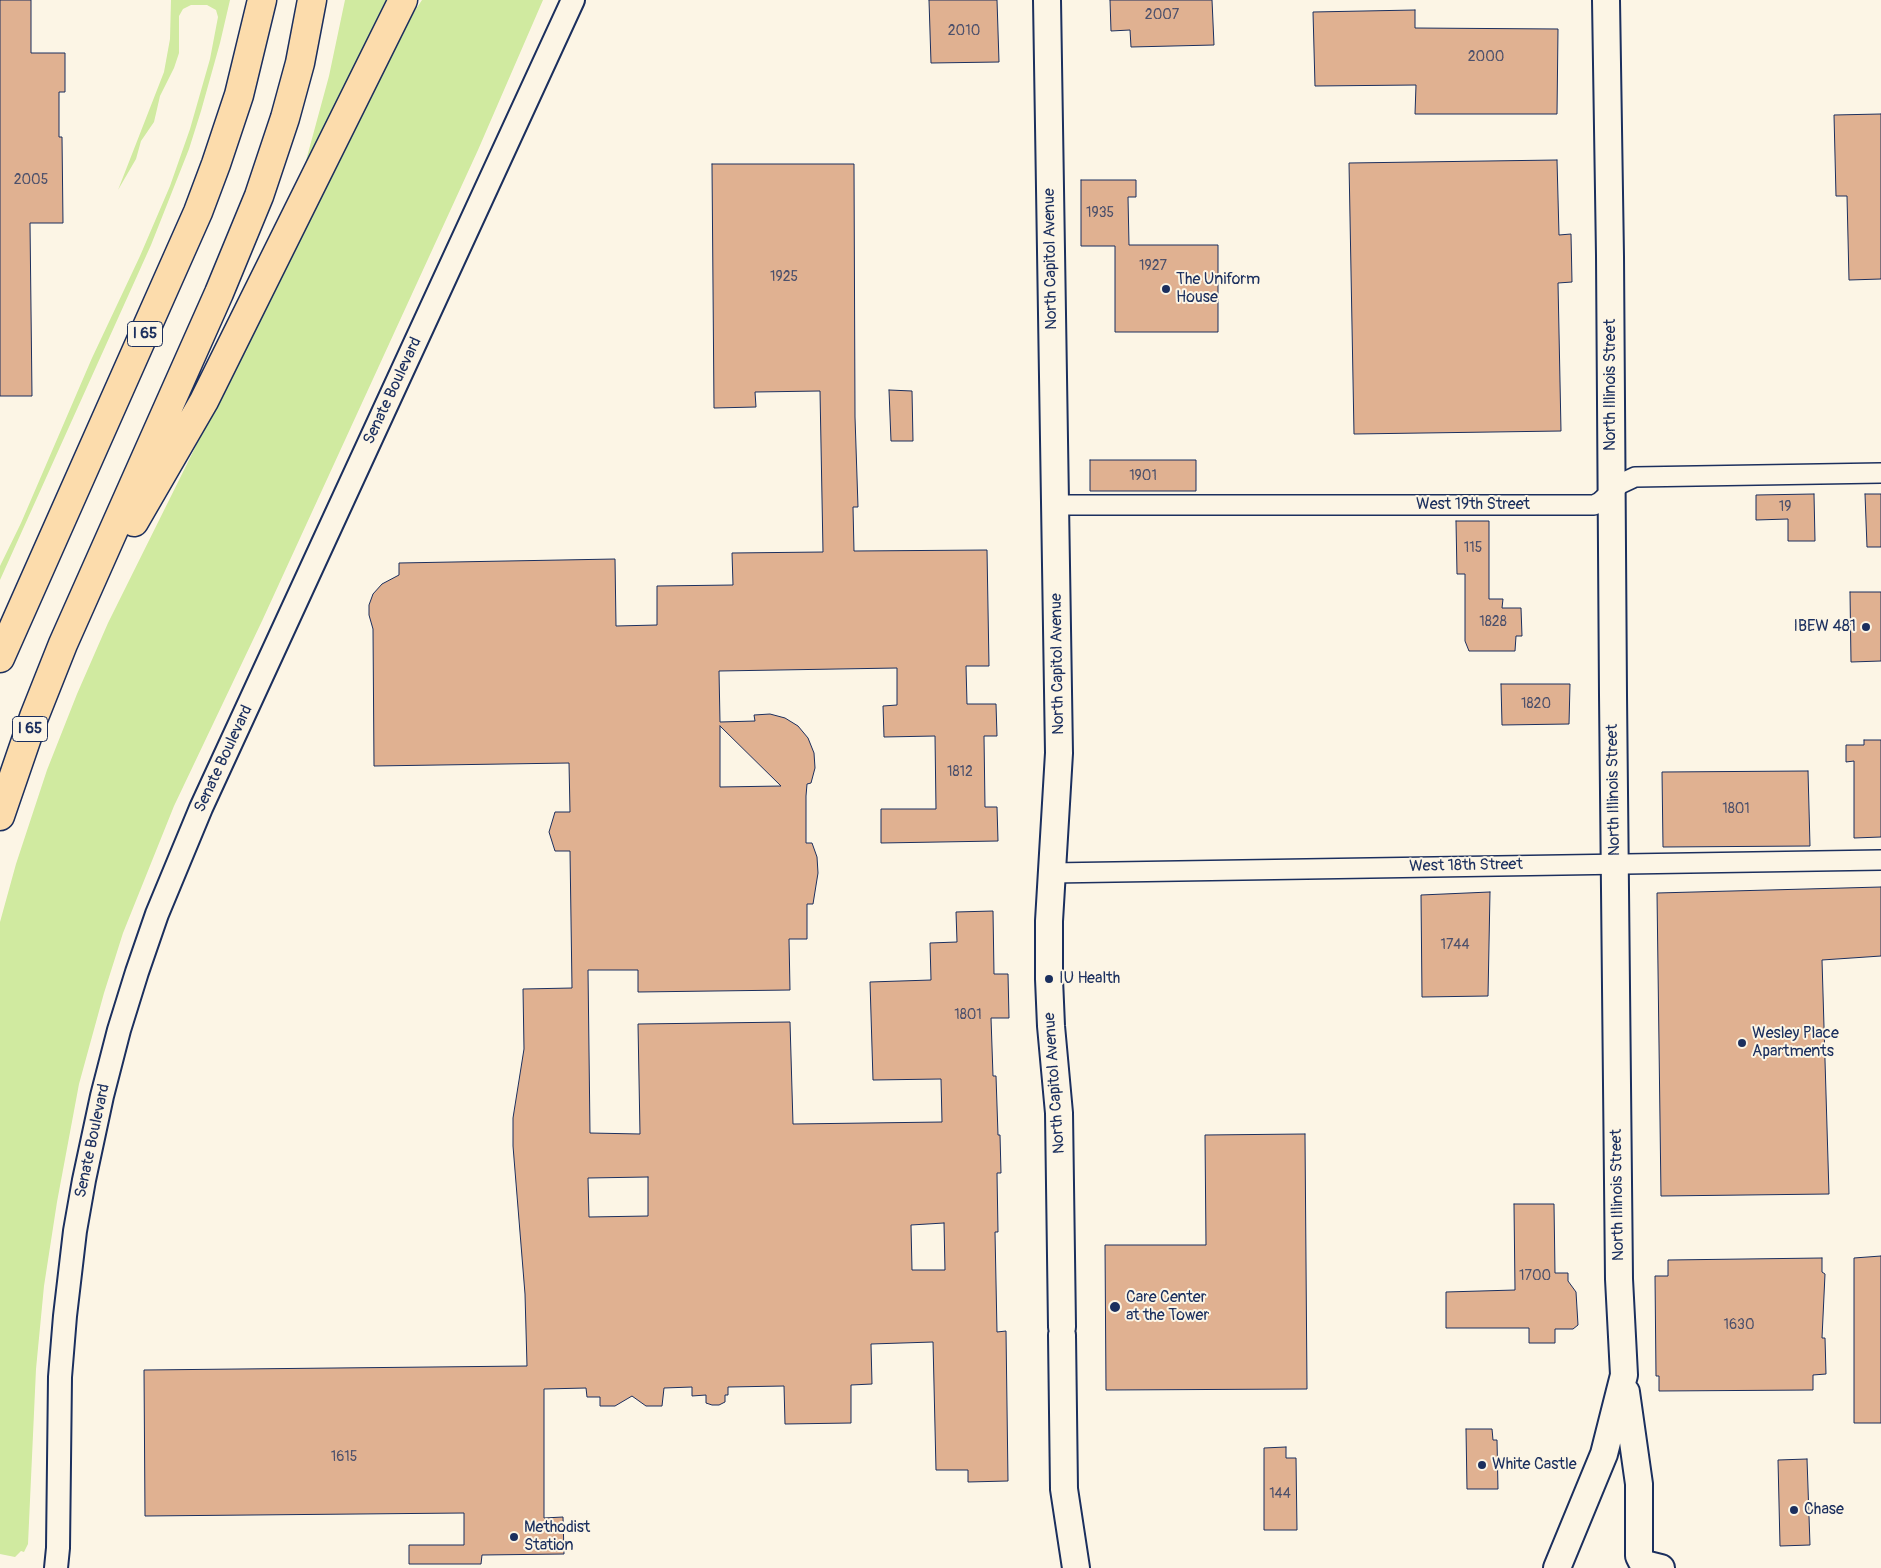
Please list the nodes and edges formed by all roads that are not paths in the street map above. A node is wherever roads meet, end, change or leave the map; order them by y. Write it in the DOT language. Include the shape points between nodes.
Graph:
graph roads {
  1 [pos="262,0"];
  2 [pos="312,0"];
  3 [pos="403,0"];
  4 [pos="573,0"];
  5 [pos="1047,0"];
  6 [pos="1606,0"];
  7 [pos="1881,473"];
  8 [pos="1612,492"];
  9 [pos="1055,505"];
  10 [pos="63,644"];
  11 [pos="0,658"];
  12 [pos="0,816"];
  13 [pos="1881,860"];
  14 [pos="1615,864"];
  15 [pos="1051,873"];
  16 [pos="1624,1375"];
  17 [pos="56,1568"];
  18 [pos="1076,1568"];
  19 [pos="1557,1568"];
  20 [pos="1661,1568"];
  1 -- 11 [label="highway, I 65" via="238,96 198,212"];
  2 -- 10 [label="highway, I 65" via="300,63 259,196 216,302"];
  3 -- 10 [label="highway" via="204,401"];
  4 -- 17 [label="street, Senate Boulevard" via="200,808 137,972 100,1104 75,1231 60,1377"];
  5 -- 9 [label="main road, North Capitol Avenue"];
  6 -- 8 [label="main road, North Illinois Street"];
  7 -- 8 [label="street, West 19th Street" via="1635,477"];
  8 -- 9 [label="street, West 19th Street" via="1594,505"];
  8 -- 14 [label="main road, North Illinois Street"];
  9 -- 15 [label="main road, North Capitol Avenue" via="1059,753"];
  10 -- 12 [label="highway, I 65"];
  13 -- 14 [label="street, West 18th Street"];
  14 -- 15 [label="street, West 18th Street"];
  14 -- 16 [label="main road, North Illinois Street" via="1619,1279"];
  15 -- 18 [label="main road, North Capitol Avenue" via="1049,979 1050,1026 1059,1113 1064,1489"];
  16 -- 19 [label="main road, North Illinois Street" via="1604,1454"];
  16 -- 20 [label="main road" via="1639,1484 1639,1556 1645,1564"];
}
